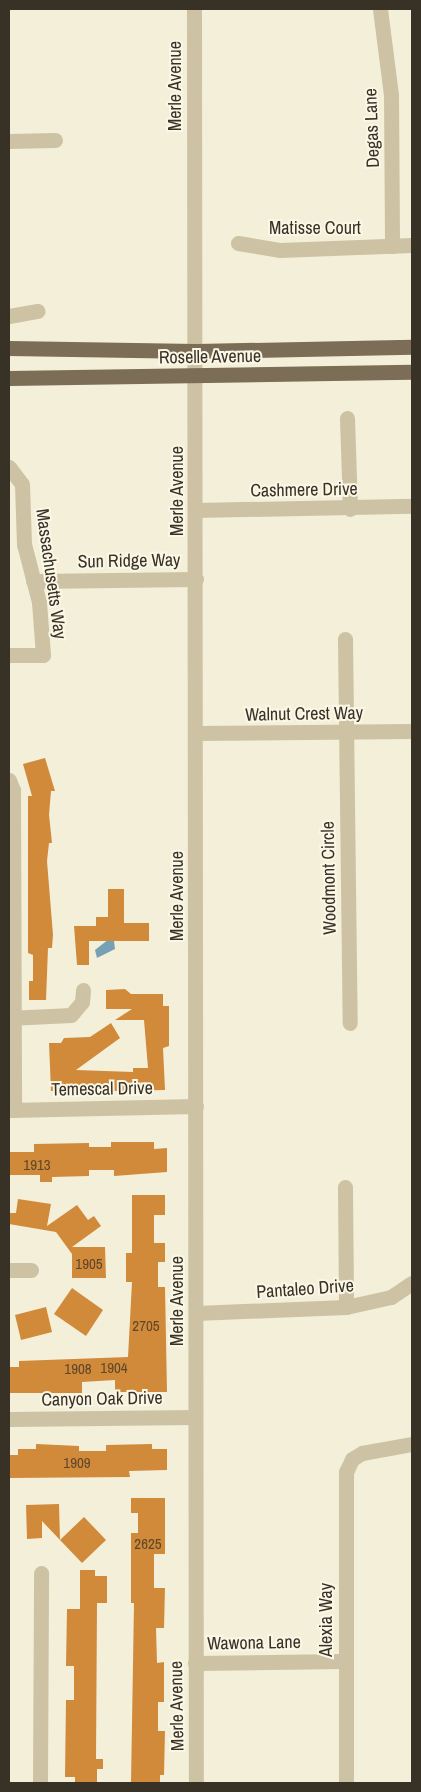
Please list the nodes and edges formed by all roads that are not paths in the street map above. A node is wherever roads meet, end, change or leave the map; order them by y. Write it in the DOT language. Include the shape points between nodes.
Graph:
graph roads {
  1 [pos="194,9"];
  2 [pos="380,9"];
  3 [pos="55,140"];
  4 [pos="9,141"];
  5 [pos="238,243"];
  6 [pos="412,245"];
  7 [pos="392,246"];
  8 [pos="38,311"];
  9 [pos="9,316"];
  10 [pos="412,347"];
  11 [pos="9,348"];
  12 [pos="196,351"];
  13 [pos="412,372"];
  14 [pos="196,376"];
  15 [pos="9,378"];
  16 [pos="347,418"];
  17 [pos="12,469"];
  18 [pos="412,506"];
  19 [pos="350,509"];
  20 [pos="196,510"];
  21 [pos="196,579"];
  22 [pos="33,581"];
  23 [pos="345,639"];
  24 [pos="9,655"];
  25 [pos="412,731"];
  26 [pos="346,732"];
  27 [pos="196,733"];
  28 [pos="9,780"];
  29 [pos="83,990"];
  30 [pos="11,1018"];
  31 [pos="350,1023"];
  32 [pos="196,1106"];
  33 [pos="12,1110"];
  34 [pos="346,1187"];
  35 [pos="9,1270"];
  36 [pos="31,1270"];
  37 [pos="412,1283"];
  38 [pos="346,1307"];
  39 [pos="196,1312"];
  40 [pos="195,1417"];
  41 [pos="9,1419"];
  42 [pos="412,1444"];
  43 [pos="41,1573"];
  44 [pos="344,1661"];
  45 [pos="195,1663"];
  46 [pos="40,1783"];
  47 [pos="196,1783"];
  48 [pos="346,1783"];
  1 -- 12 [label="street, Merle Avenue"];
  2 -- 7 [label="street, Degas Lane" via="391,95"];
  3 -- 4 [label="street"];
  5 -- 7 [label="street, Matisse Court" via="280,250"];
  6 -- 7 [label="street, Matisse Court"];
  8 -- 9 [label="street"];
  10 -- 12 [label="main road, Roselle Avenue"];
  11 -- 12 [label="main road, Roselle Avenue"];
  12 -- 14 [label="street, Merle Avenue"];
  13 -- 14 [label="main road, Roselle Avenue"];
  14 -- 15 [label="main road, Roselle Avenue"];
  14 -- 20 [label="street, Merle Avenue"];
  16 -- 19 [label="street"];
  17 -- 22 [label="street, Massachusetts Way" via="22,484 24,544"];
  18 -- 19 [label="street, Cashmere Drive"];
  19 -- 20 [label="street, Cashmere Drive"];
  20 -- 21 [label="street, Merle Avenue"];
  21 -- 22 [label="street, Sun Ridge Way"];
  21 -- 27 [label="street, Merle Avenue"];
  22 -- 24 [label="street, Massachusetts Way" via="39,602 43,655"];
  23 -- 26 [label="street, Woodmont Circle"];
  25 -- 26 [label="street, Walnut Crest Way"];
  26 -- 27 [label="street, Walnut Crest Way"];
  26 -- 31 [label="street, Woodmont Circle"];
  27 -- 32 [label="street, Merle Avenue"];
  28 -- 30 [label="street" via="13,790"];
  29 -- 30 [label="street" via="82,1002 72,1015"];
  30 -- 33 [label="street"];
  32 -- 33 [label="street, Temescal Drive"];
  32 -- 39 [label="street, Merle Avenue"];
  34 -- 38 [label="street"];
  35 -- 36 [label="street"];
  37 -- 38 [label="street, Pantaleo Drive" via="392,1297"];
  38 -- 39 [label="street, Pantaleo Drive"];
  39 -- 40 [label="street, Merle Avenue"];
  40 -- 41 [label="street, Canyon Oak Drive"];
  40 -- 45 [label="street, Merle Avenue"];
  42 -- 44 [label="street, Alexia Way" via="362,1452 352,1459 346,1472"];
  43 -- 46 [label="street"];
  44 -- 45 [label="street, Wawona Lane"];
  44 -- 48 [label="street, Alexia Way"];
  45 -- 47 [label="street, Merle Avenue"];
}
